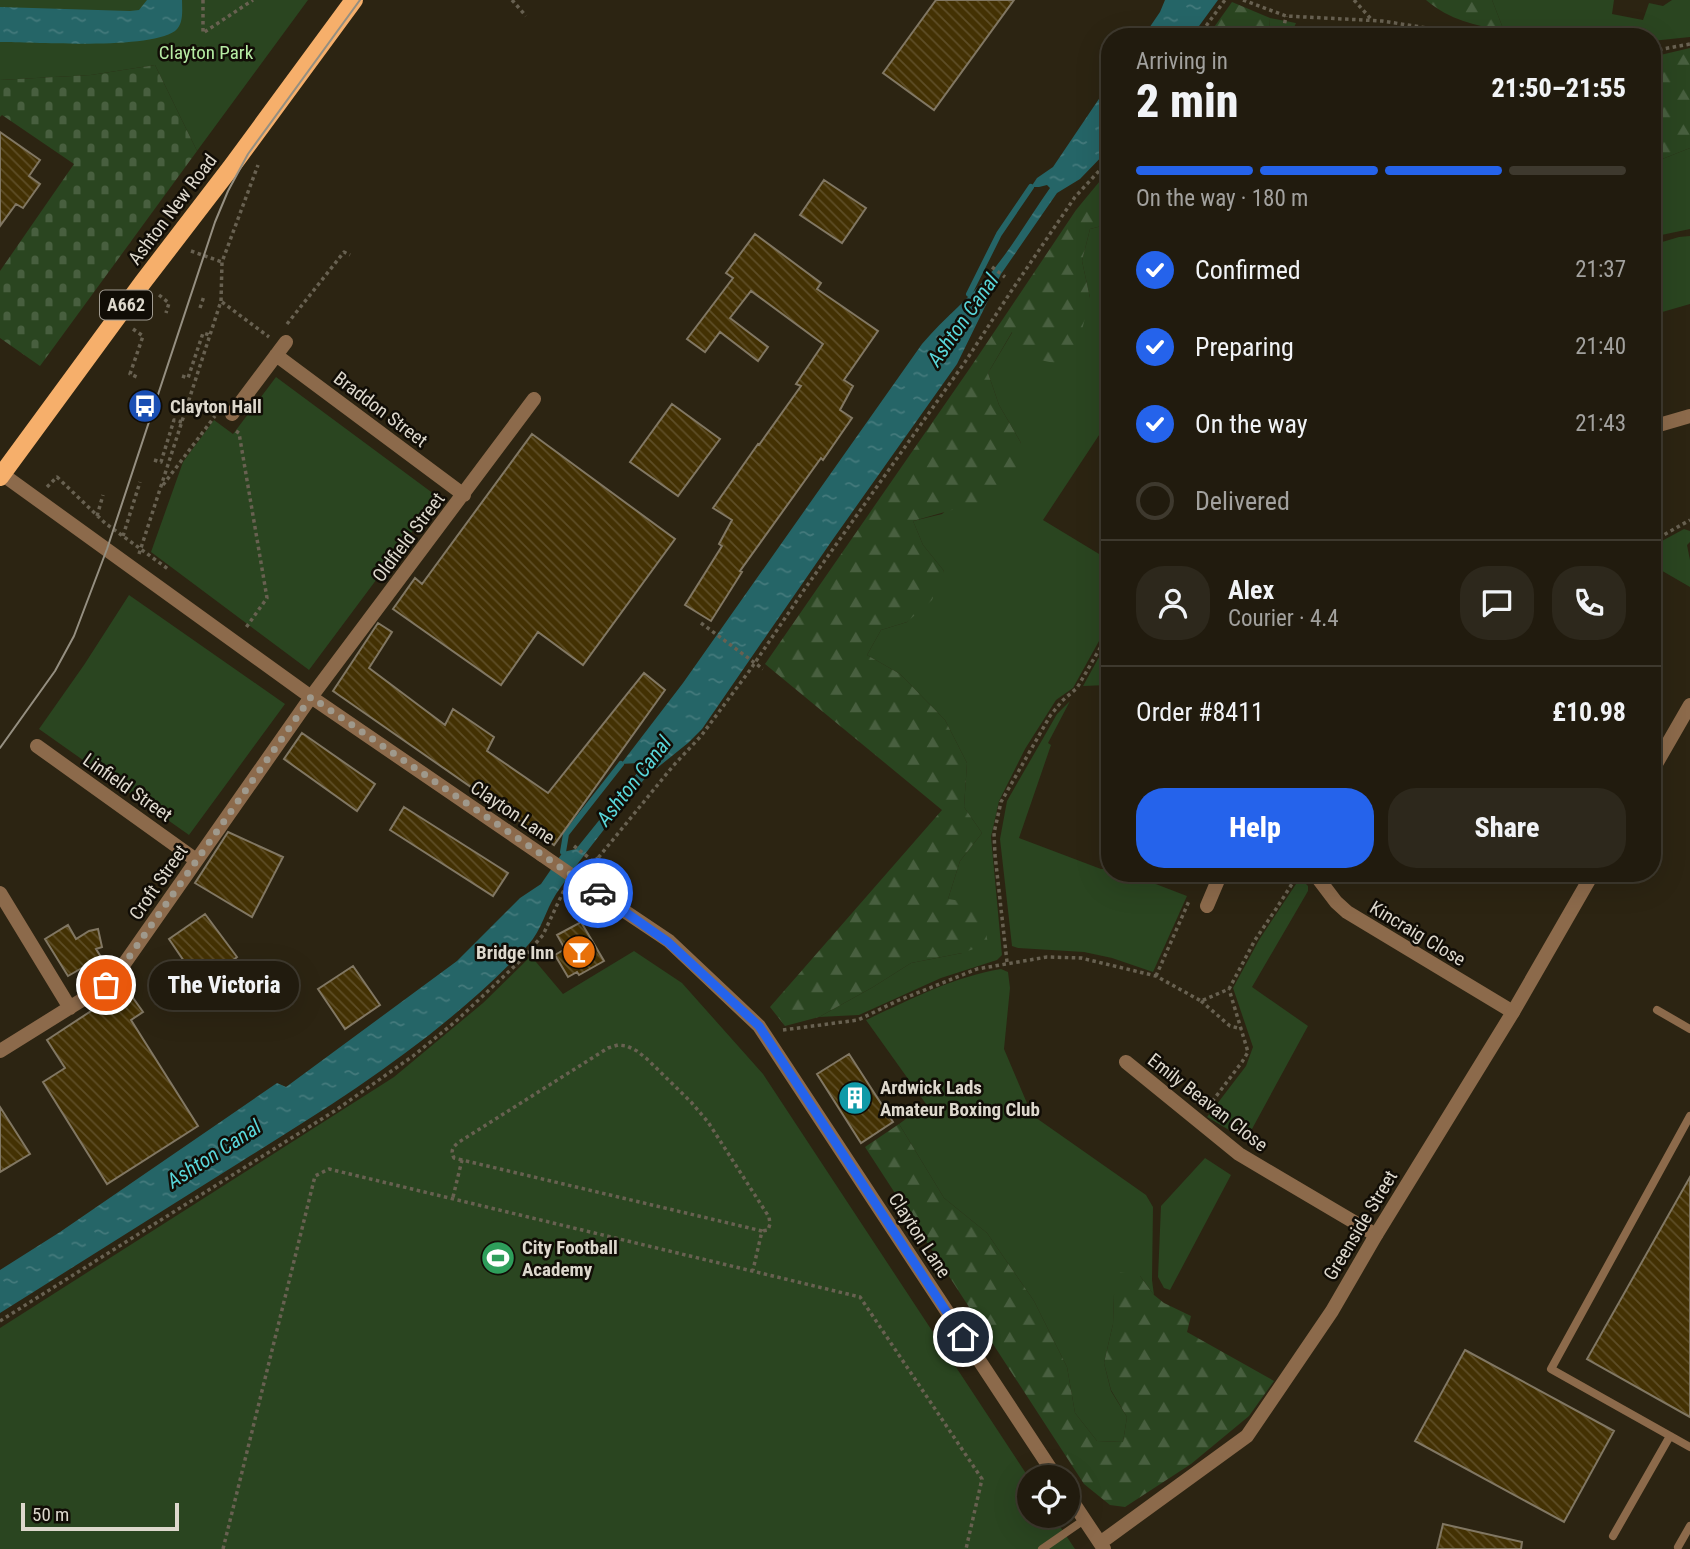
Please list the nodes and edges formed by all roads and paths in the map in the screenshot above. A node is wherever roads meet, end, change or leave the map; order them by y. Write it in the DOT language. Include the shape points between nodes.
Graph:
graph roads {
  1 [pos="203,0"];
  2 [pos="253,0"];
  3 [pos="354,0"];
  4 [pos="512,0"];
  5 [pos="1225,0"];
  6 [pos="1243,0"];
  7 [pos="1354,0"];
  8 [pos="526,16"];
  9 [pos="1286,16"];
  10 [pos="1373,20"];
  11 [pos="1205,28"];
  12 [pos="1284,28"];
  13 [pos="1422,28"];
  14 [pos="1690,44"];
  15 [pos="1661,49"];
  16 [pos="262,154"];
  17 [pos="1101,169"];
  18 [pos="171,243"];
  19 [pos="222,262"];
  20 [pos="992,267"];
  21 [pos="1005,277"];
  22 [pos="159,295"];
  23 [pos="204,296"];
  24 [pos="221,301"];
  25 [pos="200,308"];
  26 [pos="166,313"];
  27 [pos="133,328"];
  28 [pos="210,335"];
  29 [pos="281,348"];
  30 [pos="137,376"];
  31 [pos="182,376"];
  32 [pos="534,400"];
  33 [pos="215,416"];
  34 [pos="1690,416"];
  35 [pos="229,421"];
  36 [pos="182,422"];
  37 [pos="1661,424"];
  38 [pos="154,460"];
  39 [pos="1,474"];
  40 [pos="140,482"];
  41 [pos="103,495"];
  42 [pos="464,495"];
  43 [pos="36,498"];
  44 [pos="97,516"];
  45 [pos="1690,520"];
  46 [pos="123,536"];
  47 [pos="1661,537"];
  48 [pos="142,551"];
  49 [pos="159,586"];
  50 [pos="701,623"];
  51 [pos="236,642"];
  52 [pos="1101,647"];
  53 [pos="763,669"];
  54 [pos="311,697"];
  55 [pos="1690,705"];
  56 [pos="37,747"];
  57 [pos="1661,755"];
  58 [pos="575,846"];
  59 [pos="588,857"];
  60 [pos="197,860"];
  61 [pos="582,864"];
  62 [pos="1217,882"];
  63 [pos="1292,882"];
  64 [pos="1321,882"];
  65 [pos="1588,882"];
  66 [pos="568,883"];
  67 [pos="0,893"];
  68 [pos="1208,906"];
  69 [pos="1007,963"];
  70 [pos="1156,976"];
  71 [pos="1229,989"];
  72 [pos="1201,1001"];
  73 [pos="71,1008"];
  74 [pos="1657,1010"];
  75 [pos="1513,1012"];
  76 [pos="1242,1029"];
  77 [pos="1690,1029"];
  78 [pos="763,1033"];
  79 [pos="0,1051"];
  80 [pos="1126,1062"];
  81 [pos="1690,1116"];
  82 [pos="1198,1121"];
  83 [pos="462,1160"];
  84 [pos="452,1198"];
  85 [pos="762,1231"];
  86 [pos="1376,1235"];
  87 [pos="753,1270"];
  88 [pos="0,1321"];
  89 [pos="1670,1436"];
  90 [pos="1690,1447"];
  91 [pos="1048,1465"];
  92 [pos="1080,1514"];
  93 [pos="1084,1520"];
  94 [pos="1690,1526"];
  95 [pos="1613,1536"];
  96 [pos="1102,1546"];
  97 [pos="1678,1547"];
  98 [pos="223,1549"];
  99 [pos="966,1549"];
  100 [pos="1042,1549"];
  1 -- 2 [label="path" via="203,33"];
  3 -- 18 [label="main road, Ashton New Road / A662"];
  4 -- 8 [label="path"];
  5 -- 11 [label="path"];
  6 -- 9 [label="path"];
  7 -- 10 [label="path"];
  9 -- 10 [label="path"];
  9 -- 12 [label="path"];
  10 -- 13 [label="path"];
  14 -- 15 [label="path"];
  16 -- 19 [label="path"];
  17 -- 61 [label="path" via="1075,197 965,362 701,736 598,858"];
  18 -- 19 [label="path"];
  18 -- 39 [label="main road, Ashton New Road / A662"];
  19 -- 24 [label="path"];
  20 -- 21 [label="path"];
  22 -- 26 [label="path" via="169,303"];
  23 -- 25 [label="path"];
  24 -- 28 [label="path"];
  24 -- 29 [label="path"];
  27 -- 30 [label="path" via="143,336 130,374"];
  28 -- 31 [label="path" via="203,333 188,378"];
  28 -- 36 [label="path"];
  29 -- 35 [label="street"];
  29 -- 42 [label="street, Braddon Street"];
  32 -- 42 [label="street, Oldfield Street"];
  33 -- 35 [label="path"];
  34 -- 37 [label="street"];
  35 -- 51 [label="path" via="239,433 267,598"];
  36 -- 38 [label="path" via="174,420 160,462"];
  36 -- 48 [label="path"];
  39 -- 43 [label="street, Clayton Lane"];
  40 -- 46 [label="path"];
  41 -- 44 [label="path"];
  42 -- 54 [label="street, Oldfield Street"];
  43 -- 44 [label="path" via="57,477"];
  43 -- 49 [label="street, Clayton Lane"];
  44 -- 46 [label="path"];
  45 -- 47 [label="path"];
  46 -- 48 [label="path"];
  48 -- 49 [label="path" via="168,569"];
  49 -- 51 [label="street, Clayton Lane"];
  50 -- 53 [label="path, bridge"];
  51 -- 54 [label="street, Clayton Lane"];
  52 -- 69 [label="path" via="1077,688 1050,716 1001,802 994,832"];
  54 -- 60 [label="street, Croft Street"];
  54 -- 78 [label="street, Clayton Lane, bridge" via="668,942"];
  55 -- 57 [label="street"];
  56 -- 60 [label="street, Linfield Street"];
  58 -- 59 [label="path"];
  60 -- 73 [label="street, Croft Street" via="115,977"];
  62 -- 68 [label="street"];
  63 -- 71 [label="path"];
  64 -- 75 [label="street, Kincraig Close" via="1347,912"];
  65 -- 75 [label="street, Greenside Street"];
  66 -- 88 [label="path" via="543,935 519,962 414,1056"];
  67 -- 73 [label="street"];
  68 -- 70 [label="path" via="1189,901"];
  69 -- 70 [label="path" via="1081,958"];
  69 -- 78 [label="path" via="976,969 858,1020"];
  70 -- 72 [label="path"];
  71 -- 72 [label="path"];
  71 -- 76 [label="path"];
  72 -- 76 [label="path" via="1230,1026"];
  73 -- 79 [label="street, Croft Street"];
  74 -- 77 [label="lane"];
  75 -- 86 [label="street, Greenside Street"];
  76 -- 82 [label="path" via="1248,1052"];
  78 -- 91 [label="street, Clayton Lane"];
  80 -- 82 [label="street, Emily Beavan Close"];
  81 -- 89 [label="lane" via="1551,1369"];
  82 -- 86 [label="street, Emily Beavan Close" via="1239,1154"];
  83 -- 84 [label="path"];
  83 -- 85 [label="path"];
  83 -- 85 [label="path" via="452,1153 459,1142 608,1048 627,1046 648,1059 708,1122 769,1217 768,1230"];
  84 -- 87 [label="path"];
  84 -- 98 [label="path" via="329,1169 314,1176"];
  85 -- 87 [label="path"];
  86 -- 96 [label="street, Greenside Street" via="1332,1311 1247,1436"];
  87 -- 99 [label="path" via="860,1297 982,1479"];
  89 -- 90 [label="lane"];
  89 -- 95 [label="lane"];
  92 -- 93 [label="street"];
  93 -- 96 [label="street"];
  93 -- 100 [label="lane"];
  94 -- 97 [label="lane"];
}
